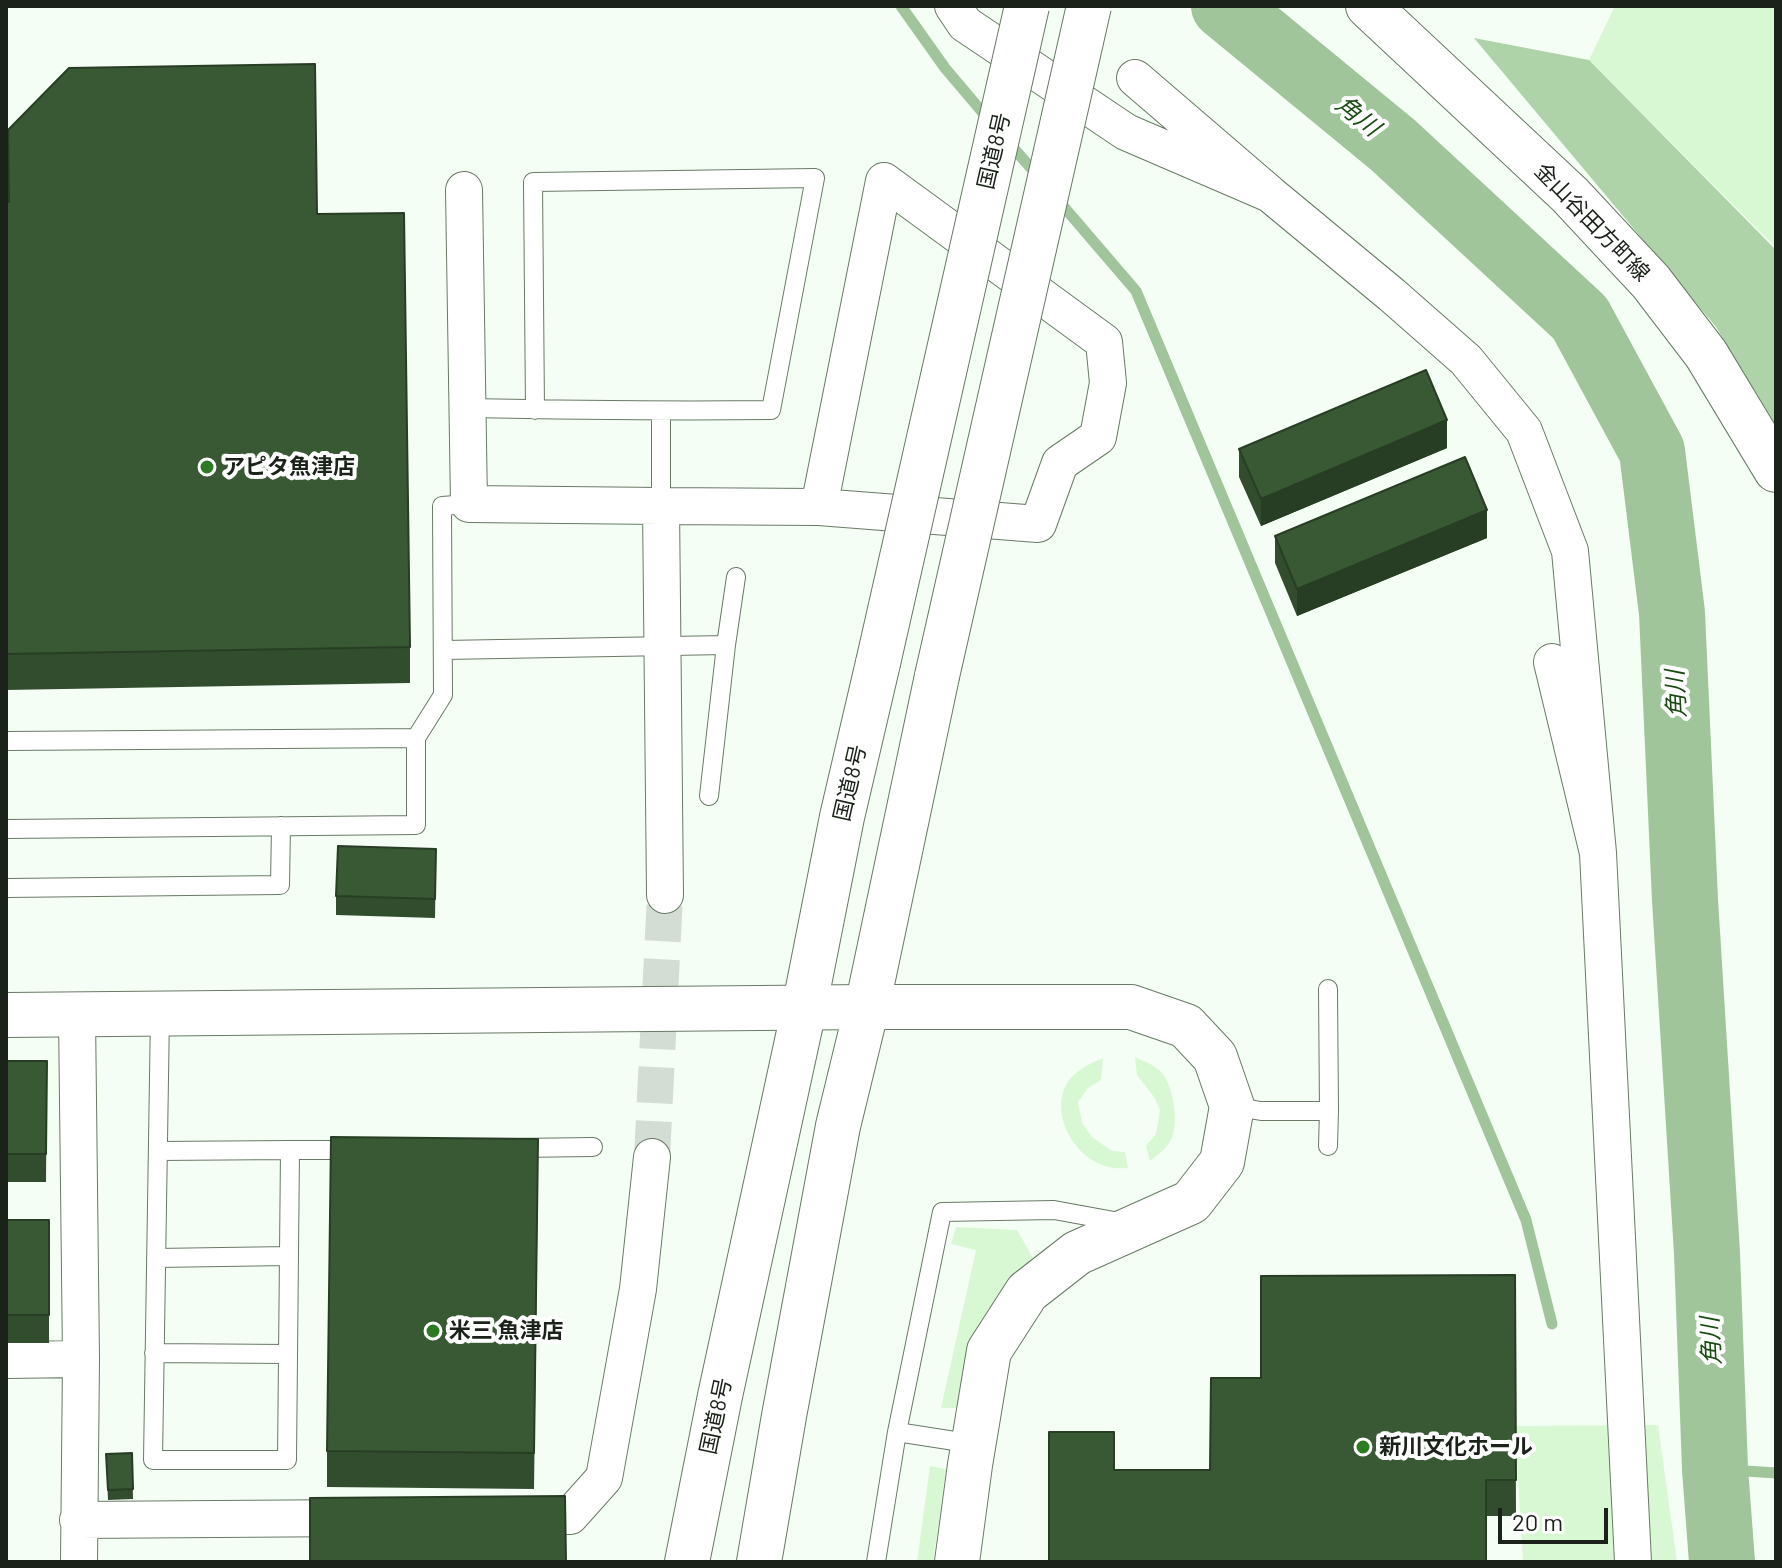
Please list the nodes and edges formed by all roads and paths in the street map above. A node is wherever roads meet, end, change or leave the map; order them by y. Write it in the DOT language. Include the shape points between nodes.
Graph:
graph roads {
  1 [pos="953,6"];
  2 [pos="1027,6"];
  3 [pos="1089,6"];
  4 [pos="1368,6"];
  5 [pos="1135,78"];
  6 [pos="464,190"];
  7 [pos="1270,194"];
  8 [pos="468,408"];
  9 [pos="535,410"];
  10 [pos="661,411"];
  11 [pos="1776,470"];
  12 [pos="469,504"];
  13 [pos="661,506"];
  14 [pos="819,507"];
  15 [pos="736,577"];
  16 [pos="726,645"];
  17 [pos="663,646"];
  18 [pos="444,650"];
  19 [pos="1552,662"];
  20 [pos="416,738"];
  21 [pos="6,741"];
  22 [pos="709,796"];
  23 [pos="281,826"];
  24 [pos="6,829"];
  25 [pos="1598,853"];
  26 [pos="6,888"];
  27 [pos="665,895"];
  28 [pos="1328,989"];
  29 [pos="867,1007"];
  30 [pos="804,1009"];
  31 [pos="160,1014"];
  32 [pos="6,1015"];
  33 [pos="77,1015"];
  34 [pos="1232,1106"];
  35 [pos="1329,1111"];
  36 [pos="1328,1146"];
  37 [pos="593,1147"];
  38 [pos="497,1148"];
  39 [pos="290,1150"];
  40 [pos="370,1150"];
  41 [pos="158,1151"];
  42 [pos="652,1157"];
  43 [pos="1135,1225"];
  44 [pos="289,1256"];
  45 [pos="156,1258"];
  46 [pos="154,1353"];
  47 [pos="288,1354"];
  48 [pos="81,1359"];
  49 [pos="6,1360"];
  50 [pos="897,1432"];
  51 [pos="974,1444"];
  52 [pos="491,1517"];
  53 [pos="396,1518"];
  54 [pos="78,1520"];
  55 [pos="79,1562"];
  56 [pos="687,1562"];
  57 [pos="759,1562"];
  58 [pos="876,1562"];
  59 [pos="957,1562"];
  60 [pos="1633,1562"];
  1 -- 7 [label="street" via="965,24 1126,132"];
  2 -- 30 [label="main road, 国道8号, bridge" via="842,817"];
  3 -- 29 [label="main road, bridge"];
  4 -- 11 [label="main road, 金山谷田方町線" via="1570,195 1651,282 1706,354"];
  5 -- 7 [label="street"];
  6 -- 8 [label="street"];
  7 -- 25 [label="street" via="1466,360 1524,431 1570,551"];
  8 -- 9 [label="lane"];
  8 -- 12 [label="street"];
  9 -- 10 [label="lane"];
  9 -- 10 [label="lane" via="533,182 815,178 771,410"];
  10 -- 13 [label="lane"];
  12 -- 13 [label="street"];
  12 -- 18 [label="lane" via="442,506"];
  13 -- 14 [label="street"];
  13 -- 17 [label="street"];
  14 -- 14 [label="street" via="881,196 884,181 1104,342 1108,383 1098,437 1060,463 1038,524"];
  15 -- 16 [label="lane"];
  16 -- 17 [label="lane"];
  16 -- 22 [label="lane"];
  17 -- 18 [label="lane"];
  17 -- 27 [label="street"];
  18 -- 20 [label="lane" via="443,695"];
  19 -- 25 [label="street"];
  20 -- 21 [label="lane"];
  20 -- 23 [label="lane" via="416,825"];
  23 -- 24 [label="lane"];
  23 -- 26 [label="lane" via="280,885"];
  25 -- 60 [label="street"];
  28 -- 35 [label="lane"];
  29 -- 30 [label="main road"];
  29 -- 34 [label="main road" via="1131,1007 1186,1026 1215,1057"];
  29 -- 57 [label="main road" via="838,1126"];
  30 -- 31 [label="main road"];
  30 -- 56 [label="main road, 国道8号"];
  31 -- 33 [label="main road"];
  31 -- 41 [label="lane"];
  32 -- 33 [label="main road"];
  33 -- 48 [label="street"];
  34 -- 35 [label="lane"];
  34 -- 43 [label="main road" via="1222,1162 1191,1202"];
  35 -- 36 [label="lane"];
  37 -- 38 [label="lane"];
  39 -- 40 [label="lane"];
  39 -- 41 [label="lane"];
  39 -- 44 [label="lane"];
  41 -- 45 [label="lane"];
  42 -- 52 [label="street" via="638,1289 604,1478 570,1516"];
  43 -- 50 [label="lane" via="1054,1210 942,1212"];
  43 -- 51 [label="main road" via="1077,1253 1027,1292 989,1351"];
  44 -- 45 [label="lane"];
  44 -- 47 [label="lane"];
  45 -- 46 [label="lane"];
  46 -- 47 [label="lane"];
  46 -- 47 [label="lane" via="153,1460 287,1460"];
  48 -- 49 [label="street"];
  48 -- 54 [label="street"];
  50 -- 51 [label="lane"];
  50 -- 58 [label="lane"];
  51 -- 59 [label="main road"];
  53 -- 54 [label="street"];
  54 -- 55 [label="street"];
}
